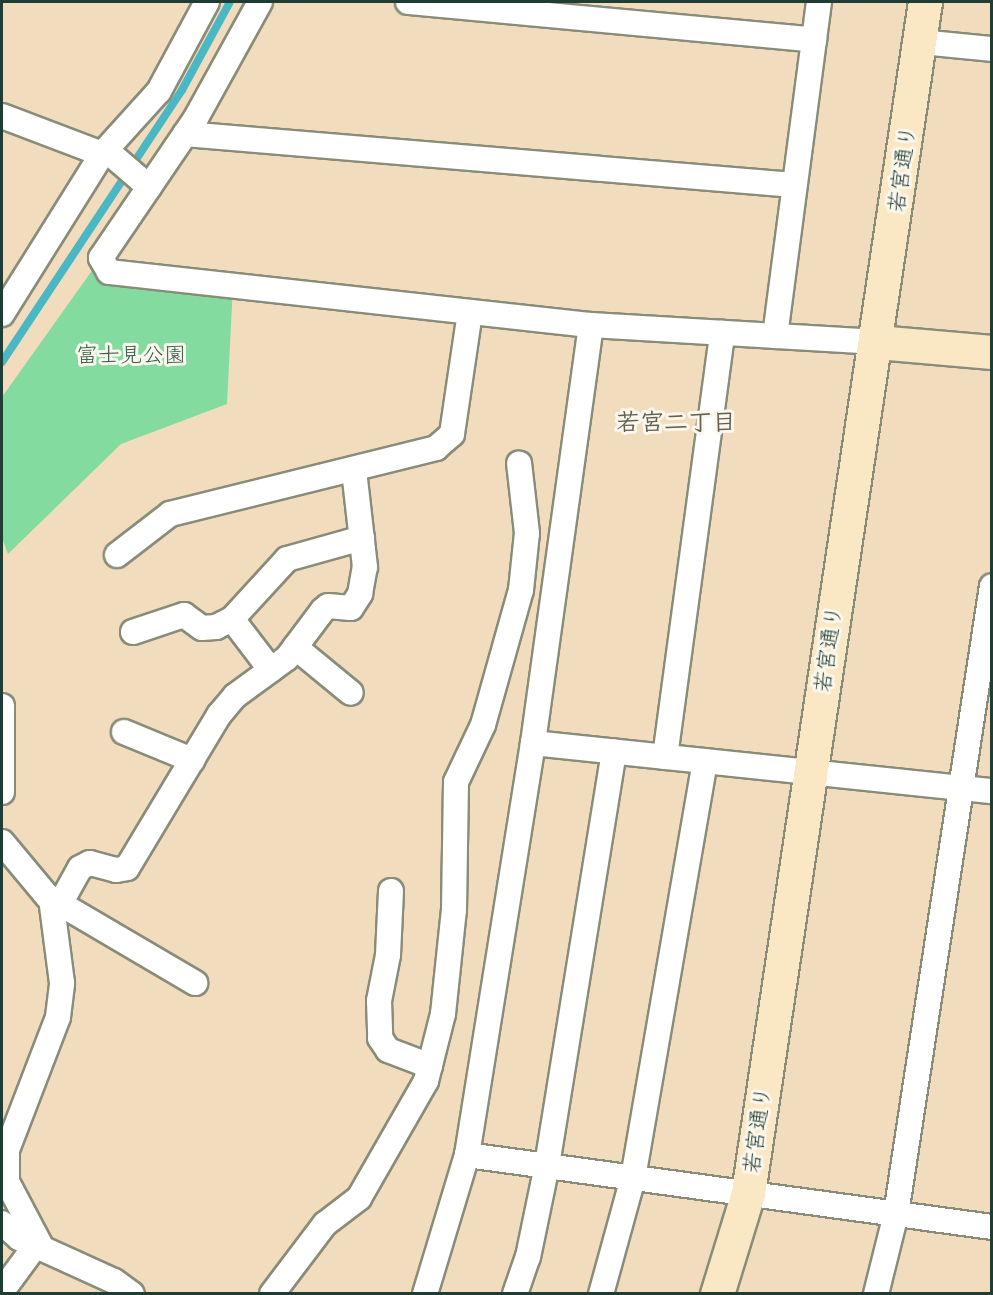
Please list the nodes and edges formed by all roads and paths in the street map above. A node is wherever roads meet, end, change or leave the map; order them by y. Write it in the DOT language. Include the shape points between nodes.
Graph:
graph roads {
  1 [pos="207,2"];
  2 [pos="260,2"];
  3 [pos="408,2"];
  4 [pos="819,2"];
  5 [pos="925,2"];
  6 [pos="814,40"];
  7 [pos="921,42"];
  8 [pos="992,49"];
  9 [pos="2,117"];
  10 [pos="185,134"];
  11 [pos="104,152"];
  12 [pos="795,185"];
  13 [pos="149,187"];
  14 [pos="470,312"];
  15 [pos="2,315"];
  16 [pos="591,325"];
  17 [pos="722,333"];
  18 [pos="774,336"];
  19 [pos="877,342"];
  20 [pos="992,352"];
  21 [pos="519,463"];
  22 [pos="354,471"];
  23 [pos="362,538"];
  24 [pos="117,555"];
  25 [pos="992,586"];
  26 [pos="232,619"];
  27 [pos="133,632"];
  28 [pos="295,647"];
  29 [pos="271,670"];
  30 [pos="351,693"];
  31 [pos="2,706"];
  32 [pos="124,732"];
  33 [pos="533,743"];
  34 [pos="614,751"];
  35 [pos="665,757"];
  36 [pos="192,760"];
  37 [pos="705,761"];
  38 [pos="810,772"];
  39 [pos="960,788"];
  40 [pos="992,791"];
  41 [pos="2,792"];
  42 [pos="2,843"];
  43 [pos="391,891"];
  44 [pos="56,901"];
  45 [pos="195,983"];
  46 [pos="430,1066"];
  47 [pos="467,1155"];
  48 [pos="547,1166"];
  49 [pos="633,1178"];
  50 [pos="748,1193"];
  51 [pos="897,1214"];
  52 [pos="2,1223"];
  53 [pos="992,1227"];
  54 [pos="39,1246"];
  55 [pos="2,1291"];
  56 [pos="132,1293"];
  57 [pos="272,1293"];
  58 [pos="425,1293"];
  59 [pos="515,1293"];
  60 [pos="601,1293"];
  61 [pos="717,1293"];
  62 [pos="876,1293"];
  1 -- 11 [label="street" via="159,91"];
  2 -- 10 [label="street"];
  3 -- 6 [label="street"];
  4 -- 6 [label="street"];
  5 -- 7 [label="street, 若宮通り"];
  6 -- 12 [label="street"];
  7 -- 8 [label="street"];
  7 -- 19 [label="street, 若宮通り"];
  9 -- 11 [label="street"];
  10 -- 12 [label="street"];
  10 -- 13 [label="street"];
  11 -- 13 [label="street"];
  11 -- 15 [label="street"];
  12 -- 18 [label="street"];
  13 -- 14 [label="street" via="101,258 109,272"];
  14 -- 16 [label="street"];
  14 -- 22 [label="street" via="452,434 436,448"];
  16 -- 17 [label="street"];
  16 -- 33 [label="street"];
  17 -- 18 [label="street"];
  17 -- 35 [label="street"];
  18 -- 19 [label="street"];
  19 -- 20 [label="street"];
  19 -- 38 [label="street, 若宮通り"];
  21 -- 46 [label="street" via="527,533 521,590 483,724 456,782 454,910 442,1014"];
  22 -- 23 [label="street"];
  22 -- 24 [label="street" via="170,514"];
  23 -- 26 [label="street" via="287,559"];
  23 -- 28 [label="street" via="365,567 360,594 351,608 328,606 323,610"];
  25 -- 39 [label="street"];
  26 -- 27 [label="street" via="216,627 202,627 184,615"];
  26 -- 29 [label="street"];
  28 -- 29 [label="street"];
  28 -- 30 [label="street"];
  29 -- 36 [label="street" via="235,696"];
  31 -- 41 [label="street"];
  32 -- 36 [label="street"];
  33 -- 34 [label="street"];
  33 -- 47 [label="street"];
  34 -- 35 [label="street"];
  34 -- 48 [label="street"];
  35 -- 37 [label="street"];
  36 -- 44 [label="street" via="127,868 116,870 90,863 81,868"];
  37 -- 38 [label="street"];
  37 -- 49 [label="street"];
  38 -- 39 [label="street"];
  38 -- 50 [label="street, 若宮通り"];
  39 -- 40 [label="street"];
  39 -- 51 [label="street"];
  42 -- 44 [label="street"];
  43 -- 46 [label="street" via="388,955 379,1001 380,1038 388,1050"];
  44 -- 45 [label="street"];
  44 -- 54 [label="street" via="62,983 58,1017 7,1150 7,1182"];
  46 -- 57 [label="street" via="426,1082 359,1198 324,1224"];
  47 -- 48 [label="street"];
  47 -- 58 [label="street"];
  48 -- 49 [label="street"];
  48 -- 59 [label="street" via="528,1257"];
  49 -- 50 [label="street"];
  49 -- 60 [label="street"];
  50 -- 51 [label="street"];
  50 -- 61 [label="street, 若宮通り"];
  51 -- 53 [label="street"];
  51 -- 62 [label="street"];
  52 -- 54 [label="street" via="19,1238"];
  54 -- 55 [label="street"];
  54 -- 56 [label="street"];
}
